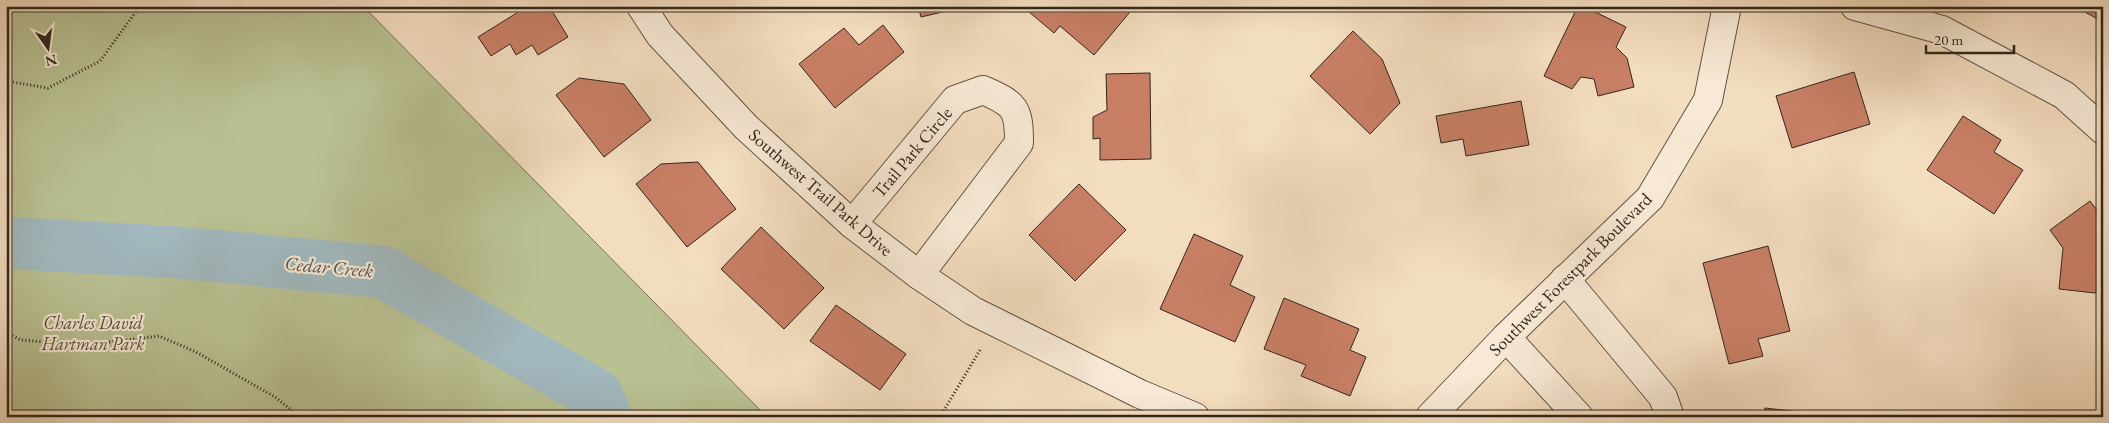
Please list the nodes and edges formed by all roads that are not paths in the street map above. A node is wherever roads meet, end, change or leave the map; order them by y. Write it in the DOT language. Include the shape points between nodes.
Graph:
graph roads {
  1 [pos="641,6"];
  2 [pos="1727,6"];
  3 [pos="1855,6"];
  4 [pos="2103,130"];
  5 [pos="852,224"];
  6 [pos="919,275"];
  7 [pos="1565,279"];
  8 [pos="1506,337"];
  9 [pos="1195,417"];
  10 [pos="1430,417"];
  11 [pos="1579,417"];
  12 [pos="1670,417"];
  1 -- 5 [label="street, Southwest Trail Park Drive" via="660,35 746,127"];
  2 -- 7 [label="street, Southwest Forestpark Boulevard" via="1708,100 1650,198"];
  3 -- 4 [label="street" via="1942,30 2064,96"];
  5 -- 6 [label="street, Southwest Trail Park Drive"];
  5 -- 6 [label="street, Trail Park Circle" via="955,100 983,90 1007,100 1019,119 1019,143"];
  6 -- 9 [label="street, Southwest Trail Park Drive" via="973,311 1140,394"];
  7 -- 8 [label="street, Southwest Forestpark Boulevard"];
  7 -- 12 [label="street" via="1664,397"];
  8 -- 10 [label="street, Southwest Forestpark Boulevard"];
  8 -- 11 [label="street"];
}
